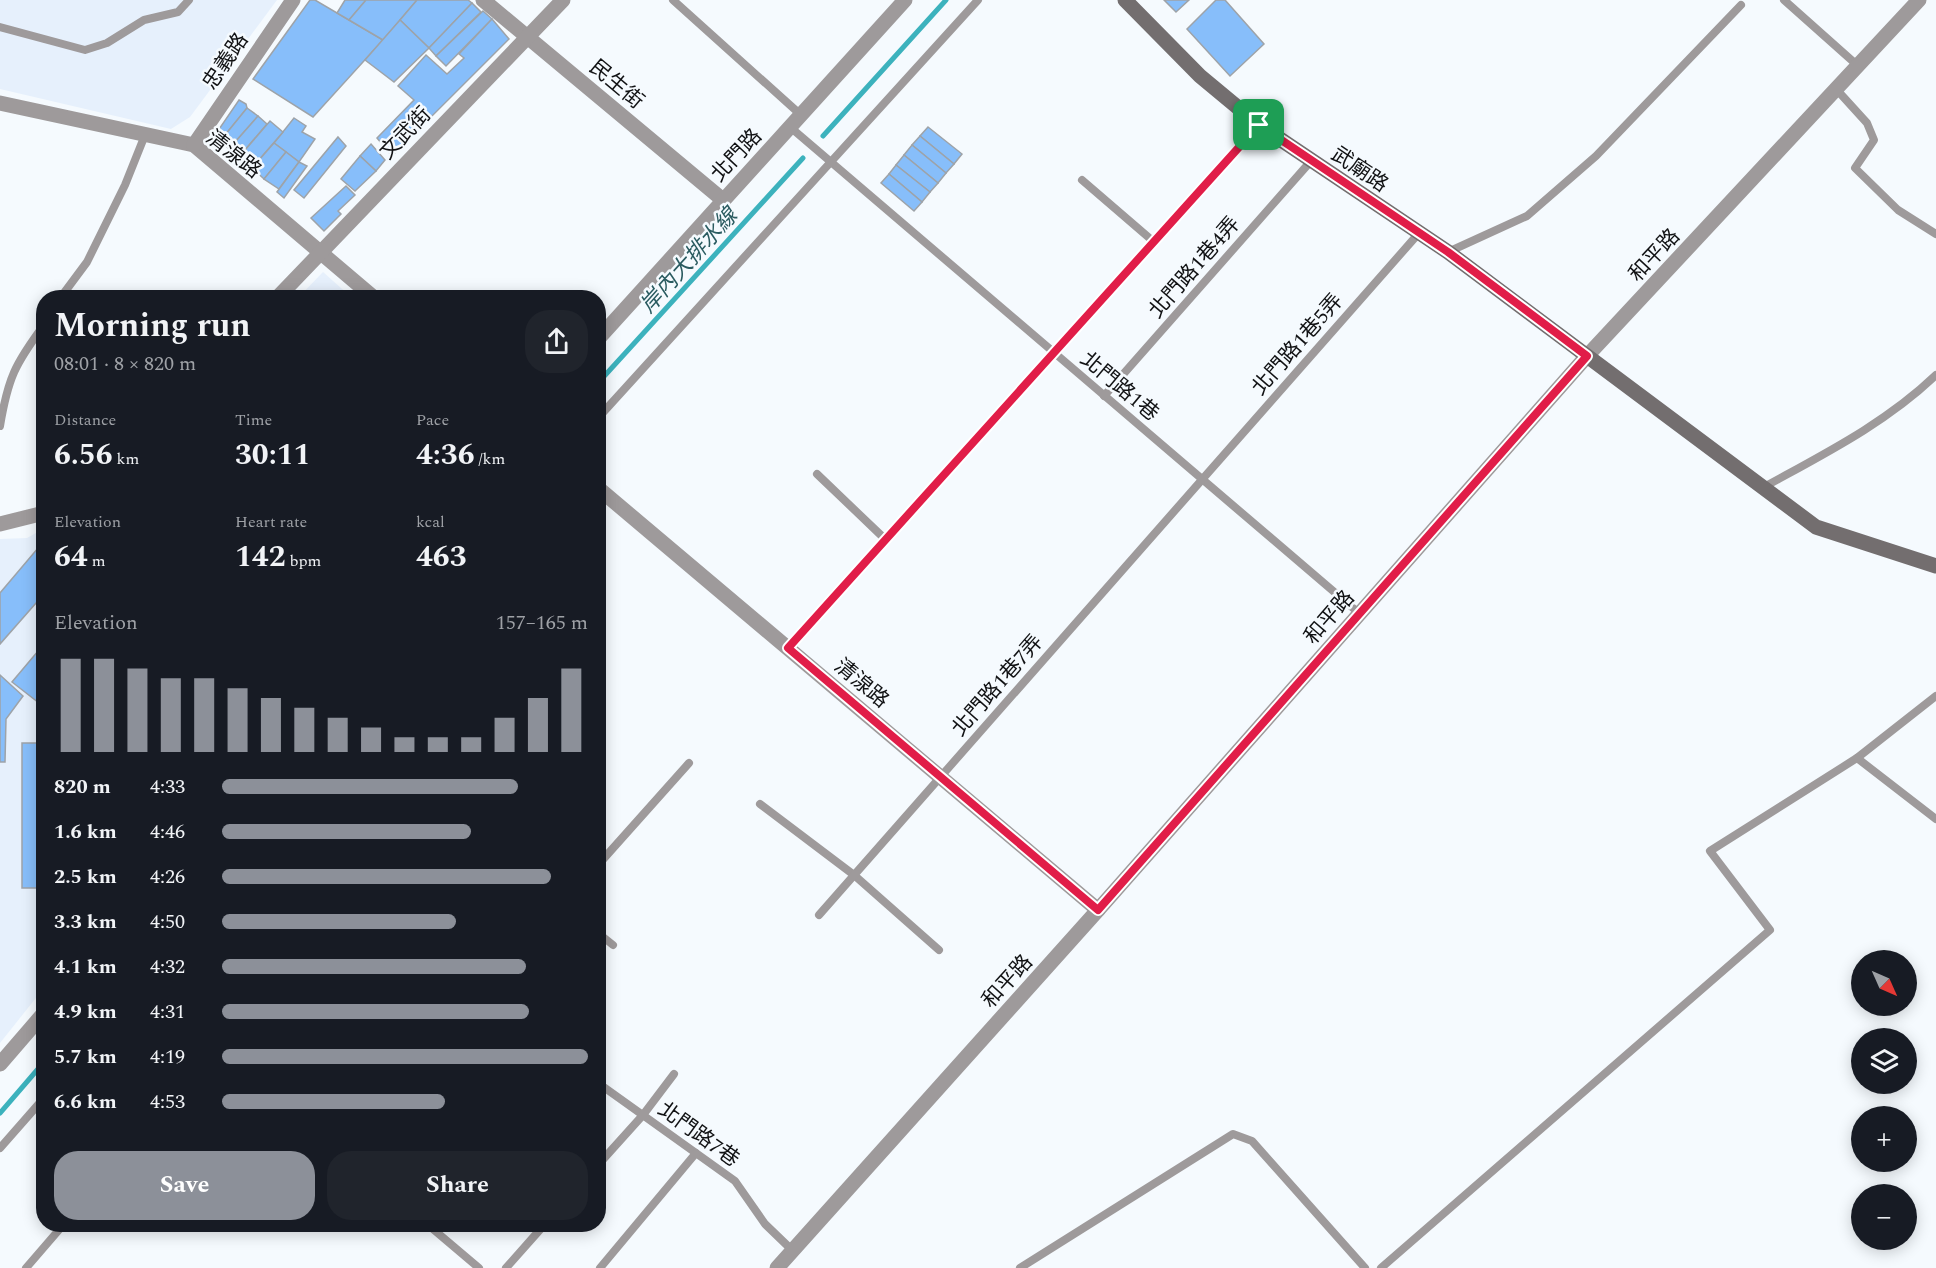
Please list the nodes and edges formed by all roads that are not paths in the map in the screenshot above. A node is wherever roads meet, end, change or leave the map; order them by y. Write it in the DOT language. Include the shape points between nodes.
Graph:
graph roads {
  1 [pos="189,0"];
  2 [pos="293,0"];
  3 [pos="483,0"];
  4 [pos="563,0"];
  5 [pos="673,0"];
  6 [pos="905,0"];
  7 [pos="978,0"];
  8 [pos="1125,0"];
  9 [pos="1784,0"];
  10 [pos="1919,0"];
  11 [pos="1741,5"];
  12 [pos="0,27"];
  13 [pos="528,37"];
  14 [pos="1857,65"];
  15 [pos="1837,90"];
  16 [pos="0,103"];
  17 [pos="801,115"];
  18 [pos="1259,125"];
  19 [pos="790,127"];
  20 [pos="145,135"];
  21 [pos="194,145"];
  22 [pos="1311,161"];
  23 [pos="830,162"];
  24 [pos="1082,180"];
  25 [pos="723,200"];
  26 [pos="1419,233"];
  27 [pos="1936,234"];
  28 [pos="1154,242"];
  29 [pos="319,252"];
  30 [pos="1448,252"];
  31 [pos="66,290"];
  32 [pos="284,290"];
  33 [pos="365,290"];
  34 [pos="606,330"];
  35 [pos="36,337"];
  36 [pos="1054,353"];
  37 [pos="1587,356"];
  38 [pos="1936,375"];
  39 [pos="1104,396"];
  40 [pos="606,409"];
  41 [pos="0,426"];
  42 [pos="817,474"];
  43 [pos="1202,479"];
  44 [pos="1764,487"];
  45 [pos="606,495"];
  46 [pos="36,515"];
  47 [pos="0,524"];
  48 [pos="886,540"];
  49 [pos="1936,566"];
  50 [pos="1360,614"];
  51 [pos="788,648"];
  52 [pos="1936,696"];
  53 [pos="1857,758"];
  54 [pos="689,763"];
  55 [pos="940,777"];
  56 [pos="760,804"];
  57 [pos="1936,819"];
  58 [pos="606,856"];
  59 [pos="854,875"];
  60 [pos="1098,910"];
  61 [pos="819,915"];
  62 [pos="606,939"];
  63 [pos="613,945"];
  64 [pos="939,950"];
  65 [pos="36,1022"];
  66 [pos="0,1064"];
  67 [pos="674,1074"];
  68 [pos="606,1089"];
  69 [pos="36,1107"];
  70 [pos="643,1115"];
  71 [pos="0,1148"];
  72 [pos="696,1153"];
  73 [pos="606,1156"];
  74 [pos="57,1232"];
  75 [pos="436,1232"];
  76 [pos="539,1232"];
  77 [pos="793,1251"];
  78 [pos="26,1268"];
  79 [pos="479,1268"];
  80 [pos="506,1268"];
  81 [pos="600,1268"];
  82 [pos="777,1268"];
  83 [pos="1020,1268"];
  84 [pos="1365,1268"];
  85 [pos="1381,1268"];
  1 -- 12 [label="lane" via="178,12 144,20 107,44 85,50"];
  2 -- 21 [label="street, 忠義路"];
  3 -- 13 [label="street, 民生街"];
  4 -- 13 [label="street, 文武街"];
  5 -- 17 [label="lane"];
  6 -- 17 [label="street, 北門路"];
  7 -- 23 [label="lane"];
  8 -- 18 [label="street, 武廟路" via="1200,76"];
  9 -- 14 [label="lane"];
  10 -- 14 [label="street, 和平路"];
  11 -- 30 [label="lane" via="1596,156 1527,216"];
  13 -- 25 [label="street, 民生街"];
  13 -- 29 [label="street, 文武街"];
  14 -- 15 [label="street, 和平路"];
  15 -- 27 [label="lane" via="1867,123 1874,140 1856,168 1898,210"];
  15 -- 37 [label="street, 和平路"];
  16 -- 20 [label="street, 清湶路"];
  17 -- 19 [label="street, 北門路"];
  18 -- 22 [label="street, 武廟路"];
  18 -- 28 [label="lane"];
  19 -- 23 [label="lane, 北門路1巷"];
  19 -- 25 [label="street, 北門路"];
  20 -- 21 [label="street, 清湶路"];
  20 -- 31 [label="lane" via="87,262"];
  21 -- 29 [label="street, 清湶路"];
  22 -- 26 [label="street, 武廟路"];
  22 -- 39 [label="lane, 北門路1巷4弄"];
  23 -- 36 [label="lane, 北門路1巷"];
  23 -- 40 [label="lane"];
  24 -- 28 [label="lane"];
  25 -- 34 [label="street, 北門路"];
  26 -- 30 [label="street, 武廟路"];
  26 -- 43 [label="lane, 北門路1巷5弄"];
  28 -- 36 [label="lane"];
  29 -- 32 [label="street, 文武街"];
  29 -- 33 [label="street, 清湶路"];
  30 -- 37 [label="street, 武廟路"];
  35 -- 41 [label="lane" via="5,390"];
  36 -- 39 [label="lane, 北門路1巷"];
  36 -- 48 [label="lane"];
  37 -- 44 [label="street, 武廟路"];
  37 -- 50 [label="street, 和平路"];
  38 -- 44 [label="lane" via="1864,431"];
  39 -- 43 [label="lane, 北門路1巷"];
  42 -- 48 [label="lane"];
  43 -- 50 [label="lane, 北門路1巷"];
  43 -- 55 [label="lane, 北門路1巷7弄"];
  44 -- 49 [label="street, 武廟路" via="1816,527"];
  45 -- 51 [label="street, 清湶路"];
  46 -- 47 [label="street"];
  48 -- 51 [label="lane"];
  50 -- 60 [label="street, 和平路"];
  51 -- 55 [label="street, 清湶路"];
  52 -- 53 [label="lane"];
  53 -- 57 [label="lane"];
  53 -- 85 [label="lane" via="1710,851 1770,930"];
  54 -- 58 [label="lane"];
  55 -- 59 [label="lane, 北門路1巷7弄"];
  55 -- 60 [label="street, 清湶路"];
  56 -- 59 [label="lane"];
  59 -- 61 [label="lane, 北門路1巷7弄"];
  59 -- 64 [label="lane"];
  60 -- 77 [label="street, 和平路"];
  62 -- 63 [label="lane"];
  65 -- 66 [label="street"];
  67 -- 70 [label="lane"];
  68 -- 70 [label="lane, 北門路7巷"];
  69 -- 71 [label="lane"];
  70 -- 72 [label="lane, 北門路7巷"];
  70 -- 73 [label="lane"];
  72 -- 77 [label="lane, 北門路7巷" via="735,1181 765,1224"];
  72 -- 81 [label="lane"];
  74 -- 78 [label="lane"];
  75 -- 79 [label="lane"];
  76 -- 80 [label="lane"];
  77 -- 82 [label="street, 和平路"];
  83 -- 84 [label="lane" via="1233,1134 1252,1141"];
}
